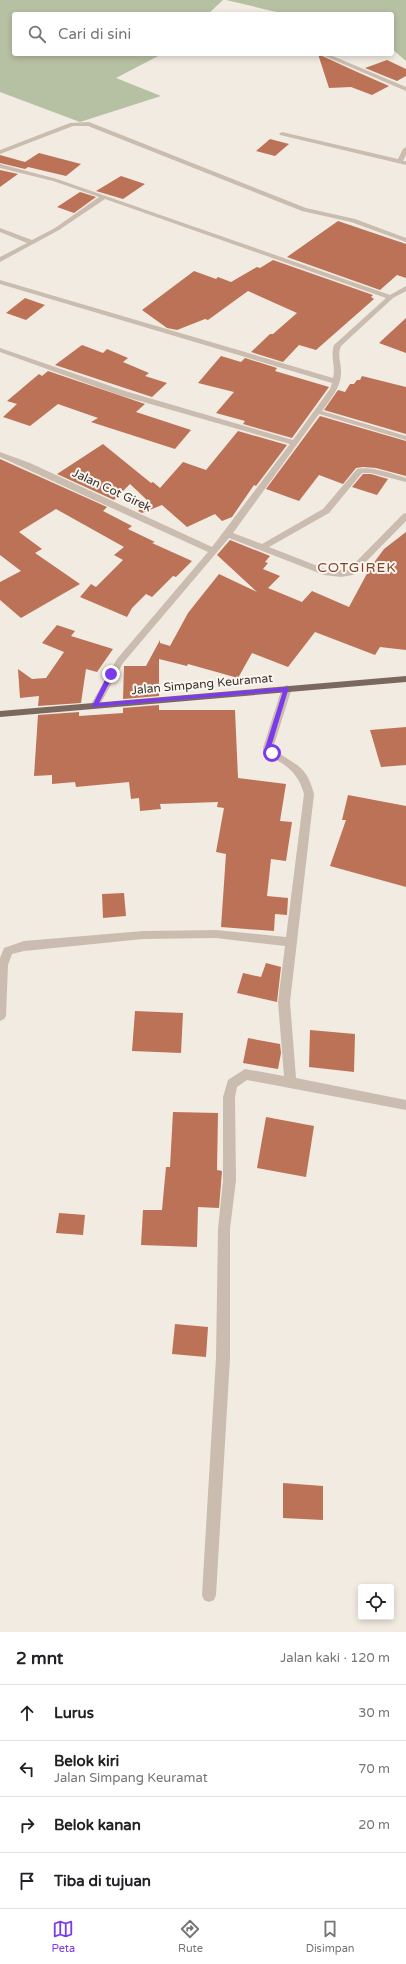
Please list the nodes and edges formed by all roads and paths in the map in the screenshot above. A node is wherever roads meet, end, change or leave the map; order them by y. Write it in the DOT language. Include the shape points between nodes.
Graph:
graph roads {
  1 [pos="328,56"];
  2 [pos="406,89"];
  3 [pos="282,134"];
  4 [pos="406,149"];
  5 [pos="0,152"];
  6 [pos="403,162"];
  7 [pos="0,166"];
  8 [pos="104,197"];
  9 [pos="0,230"];
  10 [pos="406,240"];
  11 [pos="33,243"];
  12 [pos="0,260"];
  13 [pos="0,282"];
  14 [pos="406,288"];
  15 [pos="392,297"];
  16 [pos="0,350"];
  17 [pos="337,382"];
  18 [pos="319,412"];
  19 [pos="406,438"];
  20 [pos="294,443"];
  21 [pos="0,454"];
  22 [pos="406,480"];
  23 [pos="406,516"];
  24 [pos="228,534"];
  25 [pos="263,547"];
  26 [pos="214,551"];
  27 [pos="406,679"];
  28 [pos="287,688"];
  29 [pos="95,706"];
  30 [pos="0,714"];
  31 [pos="290,942"];
  32 [pos="0,1016"];
  33 [pos="290,1082"];
  34 [pos="406,1105"];
  35 [pos="209,1595"];
  1 -- 2 [label="street"];
  3 -- 6 [label="street"];
  4 -- 6 [label="street"];
  5 -- 10 [label="street" via="72,124 89,124 304,210 353,220"];
  7 -- 8 [label="street" via="55,180"];
  8 -- 11 [label="street"];
  8 -- 15 [label="street"];
  9 -- 11 [label="street"];
  11 -- 12 [label="street"];
  13 -- 17 [label="street"];
  14 -- 15 [label="street"];
  15 -- 17 [label="street" via="338,345 335,352"];
  16 -- 20 [label="street" via="122,393"];
  17 -- 18 [label="street"];
  18 -- 19 [label="street"];
  18 -- 20 [label="street"];
  20 -- 24 [label="street"];
  21 -- 26 [label="street, Jalan Cot Girek" via="27,464"];
  22 -- 25 [label="street" via="371,471 360,471 326,511"];
  23 -- 25 [label="street" via="350,573 327,573"];
  24 -- 25 [label="street"];
  24 -- 26 [label="street"];
  26 -- 29 [label="street" via="120,661"];
  27 -- 28 [label="main road, Jalan Simpang Keuramat"];
  28 -- 29 [label="main road, Jalan Simpang Keuramat"];
  28 -- 31 [label="street" via="268,748 302,773 309,794"];
  29 -- 30 [label="main road, Jalan Simpang Keuramat"];
  31 -- 32 [label="street" via="216,934 143,935 24,946 8,950 3,965"];
  31 -- 33 [label="street" via="284,1002"];
  33 -- 34 [label="street"];
  33 -- 35 [label="street" via="245,1074 232,1084 229,1097 223,1358"];
}
